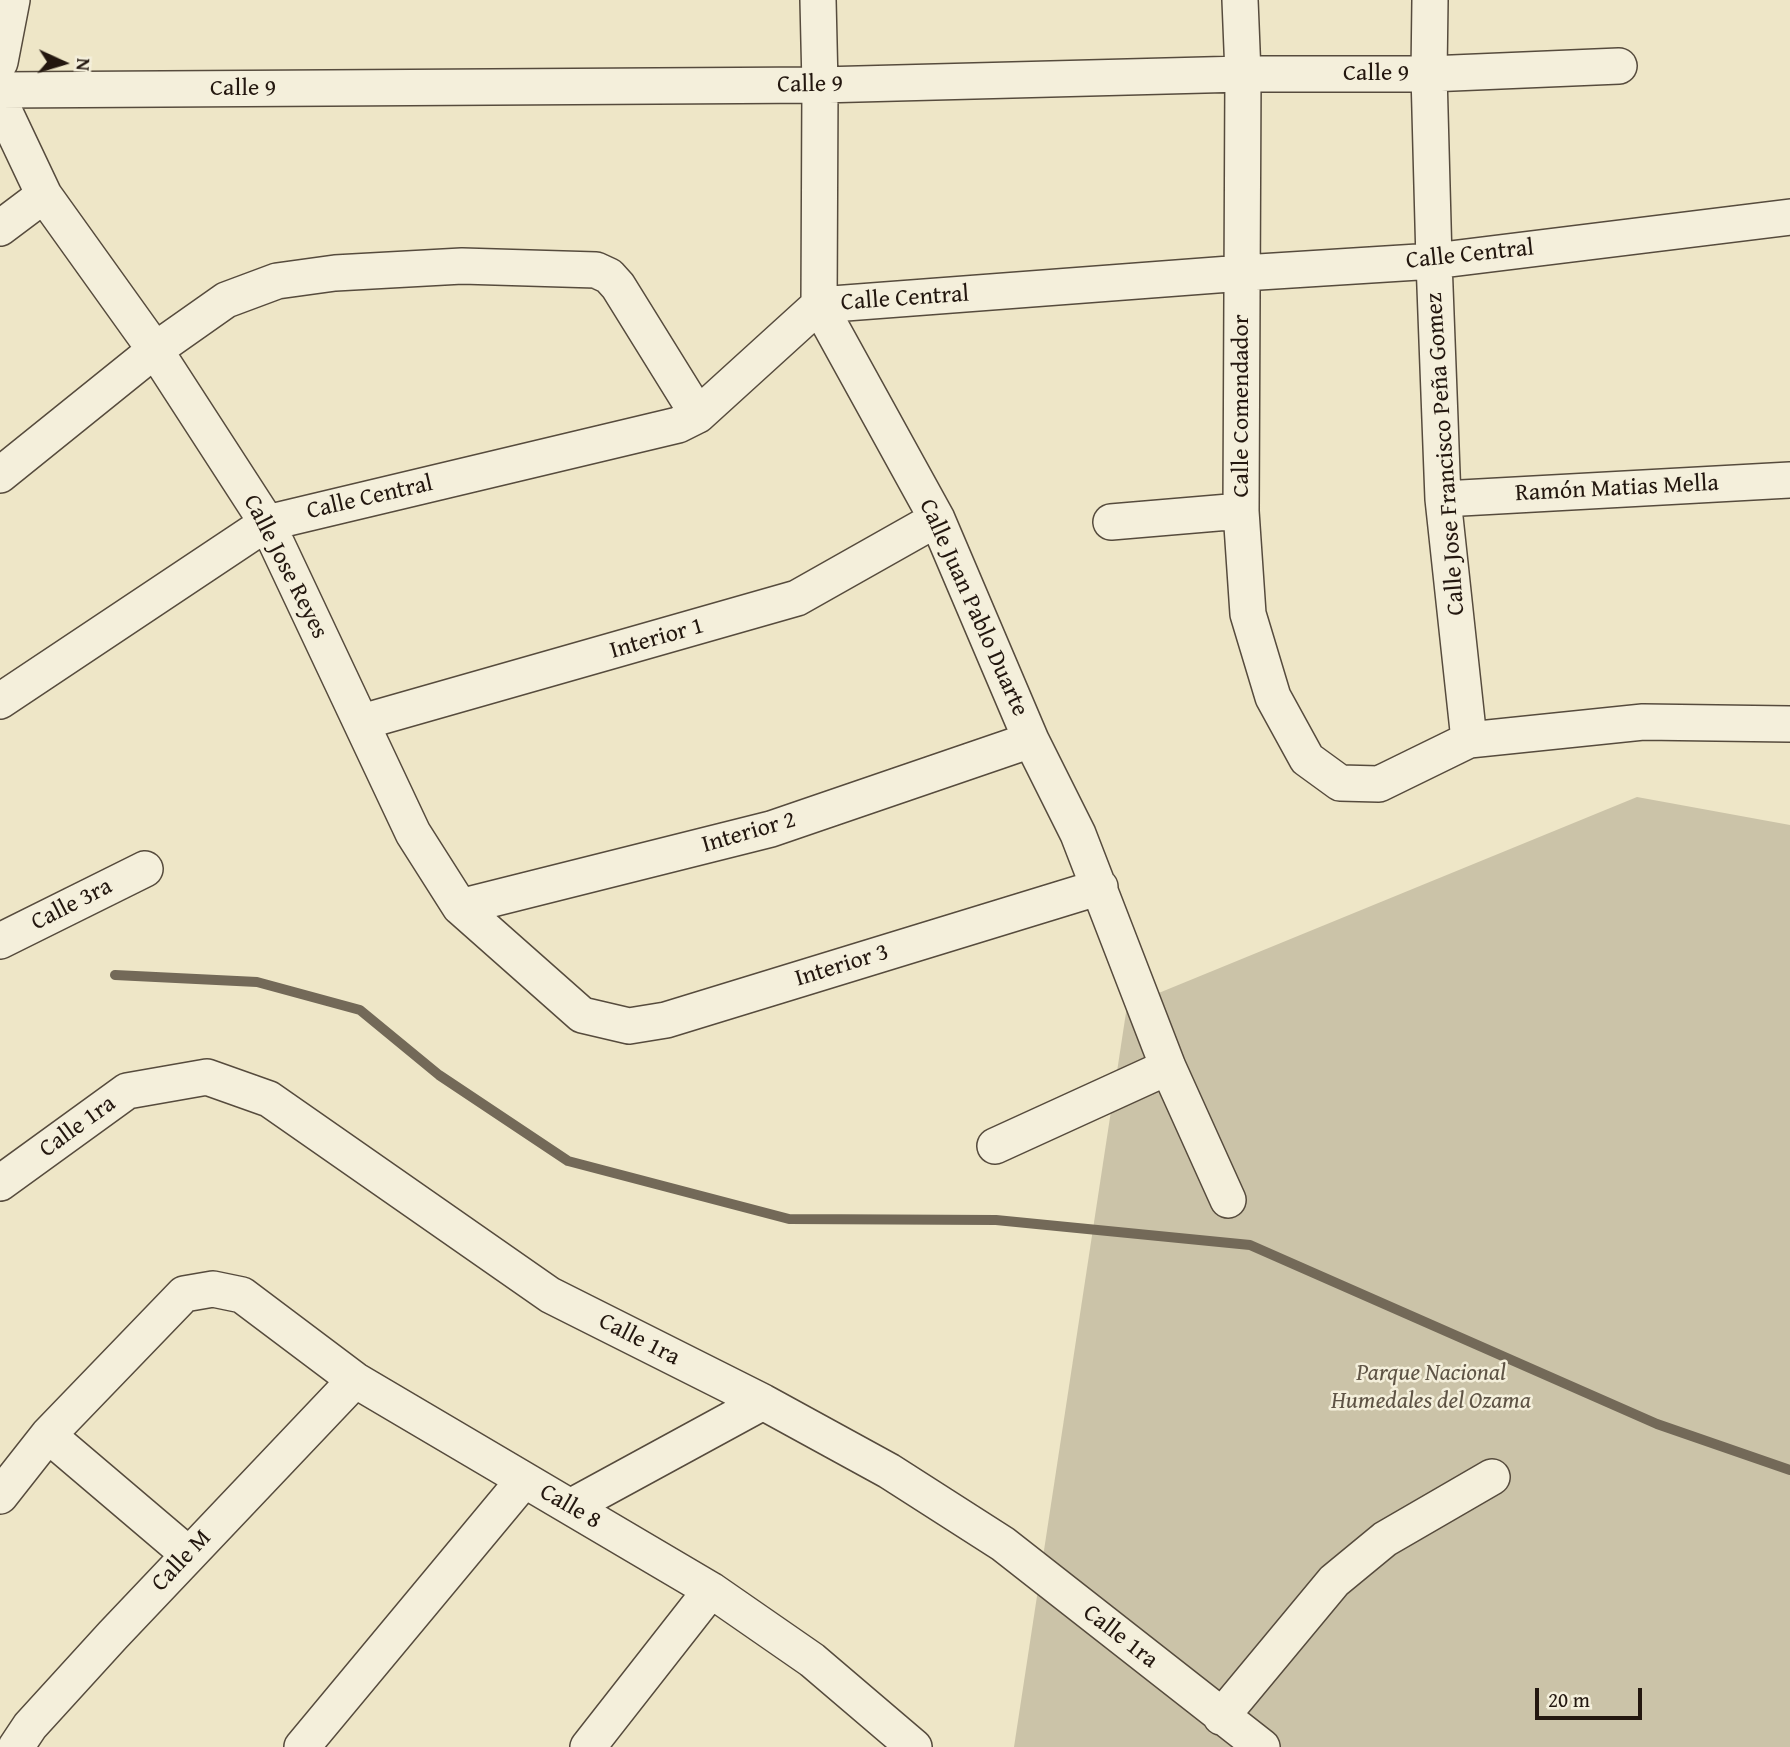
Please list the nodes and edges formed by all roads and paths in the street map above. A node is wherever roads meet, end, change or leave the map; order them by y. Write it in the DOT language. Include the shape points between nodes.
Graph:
graph roads {
  1 [pos="12,0"];
  2 [pos="818,0"];
  3 [pos="1240,0"];
  4 [pos="1430,0"];
  5 [pos="0,62"];
  6 [pos="1619,66"];
  7 [pos="1243,74"];
  8 [pos="1429,75"];
  9 [pos="820,85"];
  10 [pos="0,90"];
  11 [pos="0,102"];
  12 [pos="44,195"];
  13 [pos="1790,217"];
  14 [pos="0,228"];
  15 [pos="1434,261"];
  16 [pos="1243,272"];
  17 [pos="819,305"];
  18 [pos="155,350"];
  19 [pos="698,415"];
  20 [pos="0,475"];
  21 [pos="1790,480"];
  22 [pos="1443,499"];
  23 [pos="1241,510"];
  24 [pos="937,519"];
  25 [pos="1111,522"];
  26 [pos="267,523"];
  27 [pos="0,701"];
  28 [pos="362,722"];
  29 [pos="1790,724"];
  30 [pos="1031,740"];
  31 [pos="1468,740"];
  32 [pos="145,869"];
  33 [pos="1100,887"];
  34 [pos="460,907"];
  35 [pos="0,941"];
  36 [pos="582,1016"];
  37 [pos="1168,1067"];
  38 [pos="995,1146"];
  39 [pos="0,1183"];
  40 [pos="1228,1200"];
  41 [pos="355,1380"];
  42 [pos="763,1402"];
  43 [pos="48,1435"];
  44 [pos="1492,1476"];
  45 [pos="524,1480"];
  46 [pos="0,1496"];
  47 [pos="572,1506"];
  48 [pos="188,1554"];
  49 [pos="711,1590"];
  50 [pos="1221,1717"];
  51 [pos="15,1731"];
  52 [pos="302,1747"];
  53 [pos="588,1747"];
  54 [pos="914,1747"];
  55 [pos="1262,1747"];
  1 -- 5 [label="street"];
  2 -- 9 [label="street, Calle Juan Pablo Duarte"];
  3 -- 7 [label="street, Calle Comendador"];
  4 -- 8 [label="street, Calle Jose Francisco Peña Gomez"];
  6 -- 8 [label="street, Calle 9"];
  7 -- 8 [label="street, Calle 9"];
  7 -- 9 [label="street, Calle 9"];
  7 -- 16 [label="street, Calle Comendador"];
  8 -- 15 [label="street, Calle Jose Francisco Peña Gomez"];
  9 -- 10 [label="street, Calle 9"];
  9 -- 17 [label="street, Calle Juan Pablo Duarte"];
  11 -- 12 [label="street, Calle Jose Reyes"];
  12 -- 14 [label="street"];
  12 -- 18 [label="street, Calle Jose Reyes"];
  13 -- 15 [label="street, Calle Central"];
  15 -- 16 [label="street, Calle Central"];
  15 -- 22 [label="street, Calle Jose Francisco Peña Gomez"];
  16 -- 17 [label="street, Calle Central"];
  16 -- 23 [label="street, Calle Comendador"];
  17 -- 19 [label="street, Calle Central"];
  17 -- 24 [label="street, Calle Juan Pablo Duarte"];
  18 -- 19 [label="street" via="226,300 277,281 462,266 596,270 618,286"];
  18 -- 20 [label="street"];
  18 -- 26 [label="street, Calle Jose Reyes"];
  19 -- 26 [label="street, Calle Central" via="678,425"];
  21 -- 22 [label="street, Ramón Matias Mella"];
  22 -- 31 [label="street, Calle Jose Francisco Peña Gomez"];
  23 -- 25 [label="street"];
  23 -- 31 [label="street, Calle Comendador" via="1248,614 1273,697 1307,760 1340,783 1379,784"];
  24 -- 28 [label="street, Interior 1" via="797,598"];
  24 -- 30 [label="street, Calle Juan Pablo Duarte"];
  26 -- 27 [label="street, Calle Central"];
  26 -- 28 [label="street, Calle Jose Reyes"];
  28 -- 34 [label="street, Calle Jose Reyes" via="413,832"];
  29 -- 31 [label="street" via="1643,722"];
  30 -- 33 [label="street, Calle Juan Pablo Duarte"];
  30 -- 34 [label="street, Interior 2" via="771,829"];
  32 -- 35 [label="street, Calle 3ra"];
  33 -- 36 [label="street, Interior 3" via="666,1020 629,1026"];
  33 -- 37 [label="street, Calle Juan Pablo Duarte"];
  34 -- 36 [label="street, Calle Jose Reyes"];
  37 -- 38 [label="street"];
  37 -- 40 [label="street, Calle Juan Pablo Duarte"];
  39 -- 42 [label="street, Calle 1ra" via="127,1091 207,1076 269,1099 550,1295"];
  41 -- 43 [label="street, Calle 8" via="242,1295 213,1289 184,1294"];
  41 -- 45 [label="street, Calle 8"];
  41 -- 48 [label="street, Calle M"];
  42 -- 47 [label="street"];
  42 -- 50 [label="street, Calle 1ra" via="889,1471 1003,1544"];
  43 -- 46 [label="street"];
  43 -- 48 [label="street"];
  44 -- 50 [label="street" via="1385,1539 1334,1581"];
  45 -- 47 [label="street, Calle 8"];
  45 -- 52 [label="street"];
  47 -- 49 [label="street, Calle 8"];
  48 -- 51 [label="street, Calle M"];
  49 -- 53 [label="street"];
  49 -- 54 [label="street, Calle 8" via="812,1660"];
  50 -- 55 [label="street, Calle 1ra"];
}
